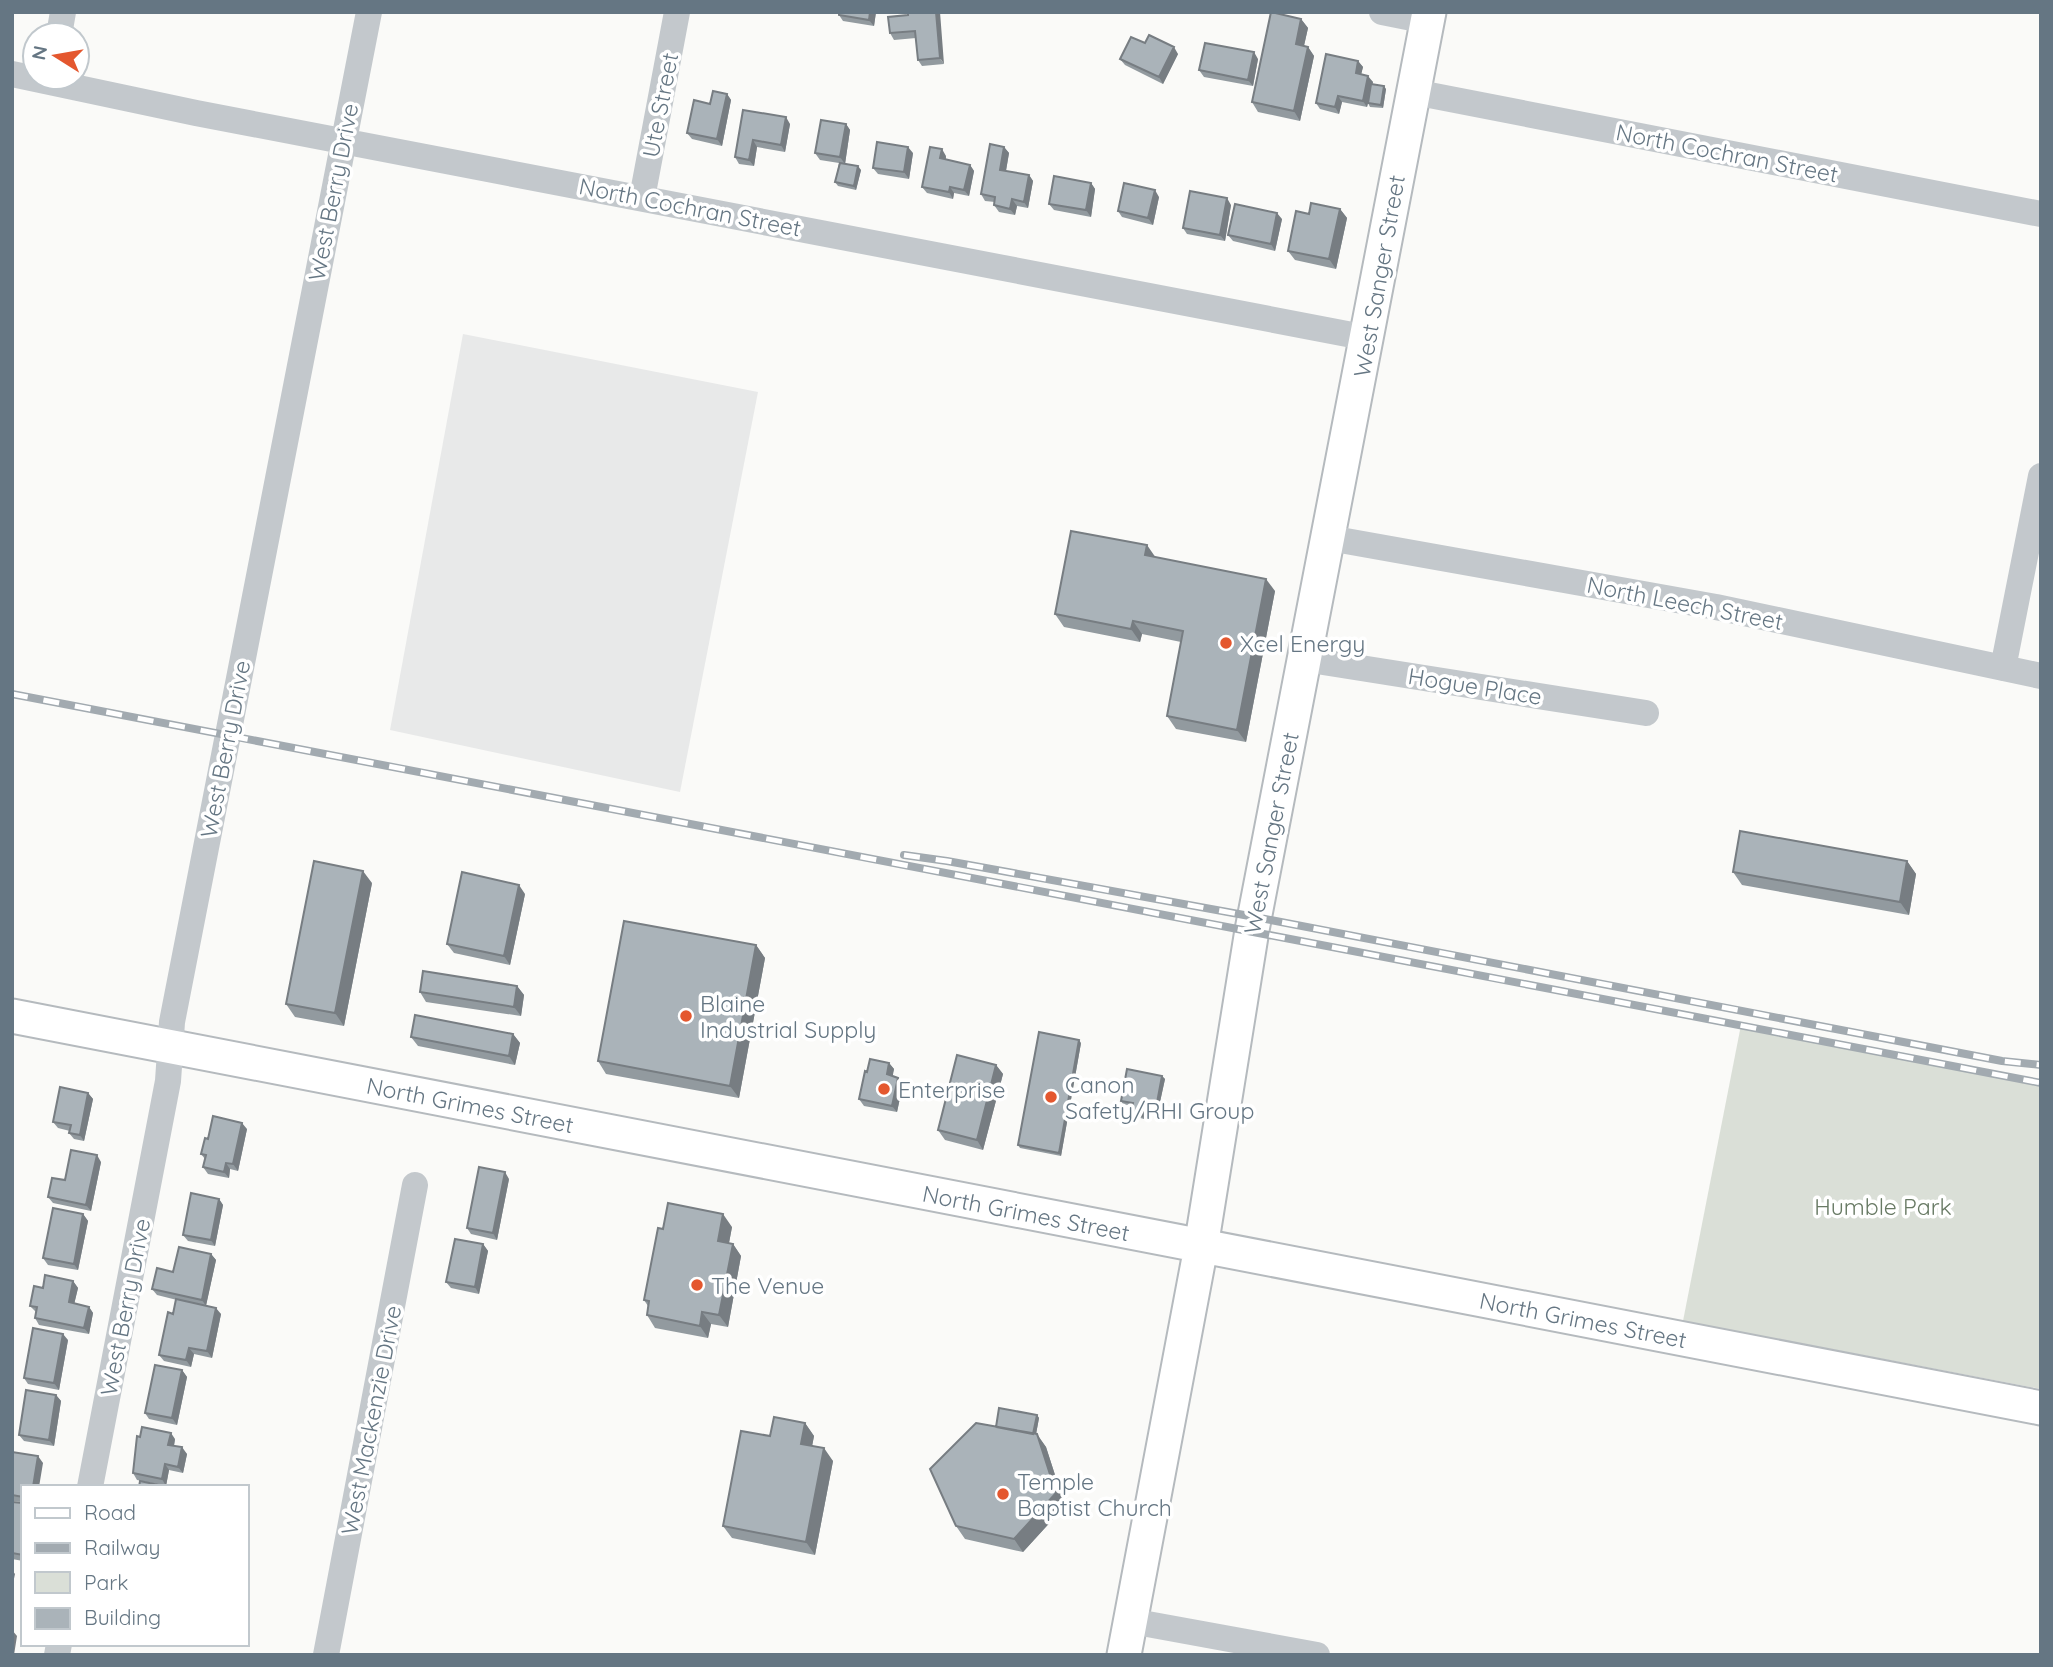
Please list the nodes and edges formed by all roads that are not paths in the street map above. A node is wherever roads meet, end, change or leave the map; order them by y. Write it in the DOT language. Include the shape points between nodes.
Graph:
graph roads {
  1 [pos="369,12"];
  2 [pos="677,12"];
  3 [pos="1382,12"];
  4 [pos="1428,17"];
  5 [pos="91,88"];
  6 [pos="1414,92"];
  7 [pos="343,141"];
  8 [pos="642,198"];
  9 [pos="2041,215"];
  10 [pos="1368,338"];
  11 [pos="2041,476"];
  12 [pos="1329,538"];
  13 [pos="1304,659"];
  14 [pos="2003,668"];
  15 [pos="2041,676"];
  16 [pos="1646,713"];
  17 [pos="12,1017"];
  18 [pos="170,1048"];
  19 [pos="415,1185"];
  20 [pos="1201,1247"];
  21 [pos="2041,1408"];
  22 [pos="90,1485"];
  23 [pos="1131,1621"];
  24 [pos="326,1655"];
  25 [pos="1124,1655"];
  26 [pos="1317,1655"];
  1 -- 7 [label="street, West Berry Drive"];
  2 -- 8 [label="street, Ute Street"];
  3 -- 4 [label="street"];
  4 -- 6 [label="main road, West Sanger Street"];
  5 -- 7 [label="street, North Cochran Street"];
  6 -- 9 [label="street, North Cochran Street"];
  6 -- 10 [label="main road, West Sanger Street"];
  7 -- 8 [label="street, North Cochran Street"];
  7 -- 18 [label="street, West Berry Drive" via="224,746"];
  8 -- 10 [label="street, North Cochran Street"];
  10 -- 12 [label="main road, West Sanger Street"];
  11 -- 14 [label="street"];
  12 -- 13 [label="main road, West Sanger Street"];
  12 -- 14 [label="street, North Leech Street" via="1716,607"];
  13 -- 16 [label="street, Hogue Place"];
  13 -- 20 [label="main road, West Sanger Street" via="1243,981"];
  14 -- 15 [label="street, North Leech Street"];
  17 -- 18 [label="main road, North Grimes Street"];
  18 -- 20 [label="main road, North Grimes Street"];
  18 -- 22 [label="street, West Berry Drive" via="168,1082"];
  19 -- 24 [label="street, West Mackenzie Drive"];
  20 -- 21 [label="main road, North Grimes Street"];
  20 -- 23 [label="main road, West Sanger Street"];
  23 -- 25 [label="main road, West Sanger Street"];
  23 -- 26 [label="street"];
}
